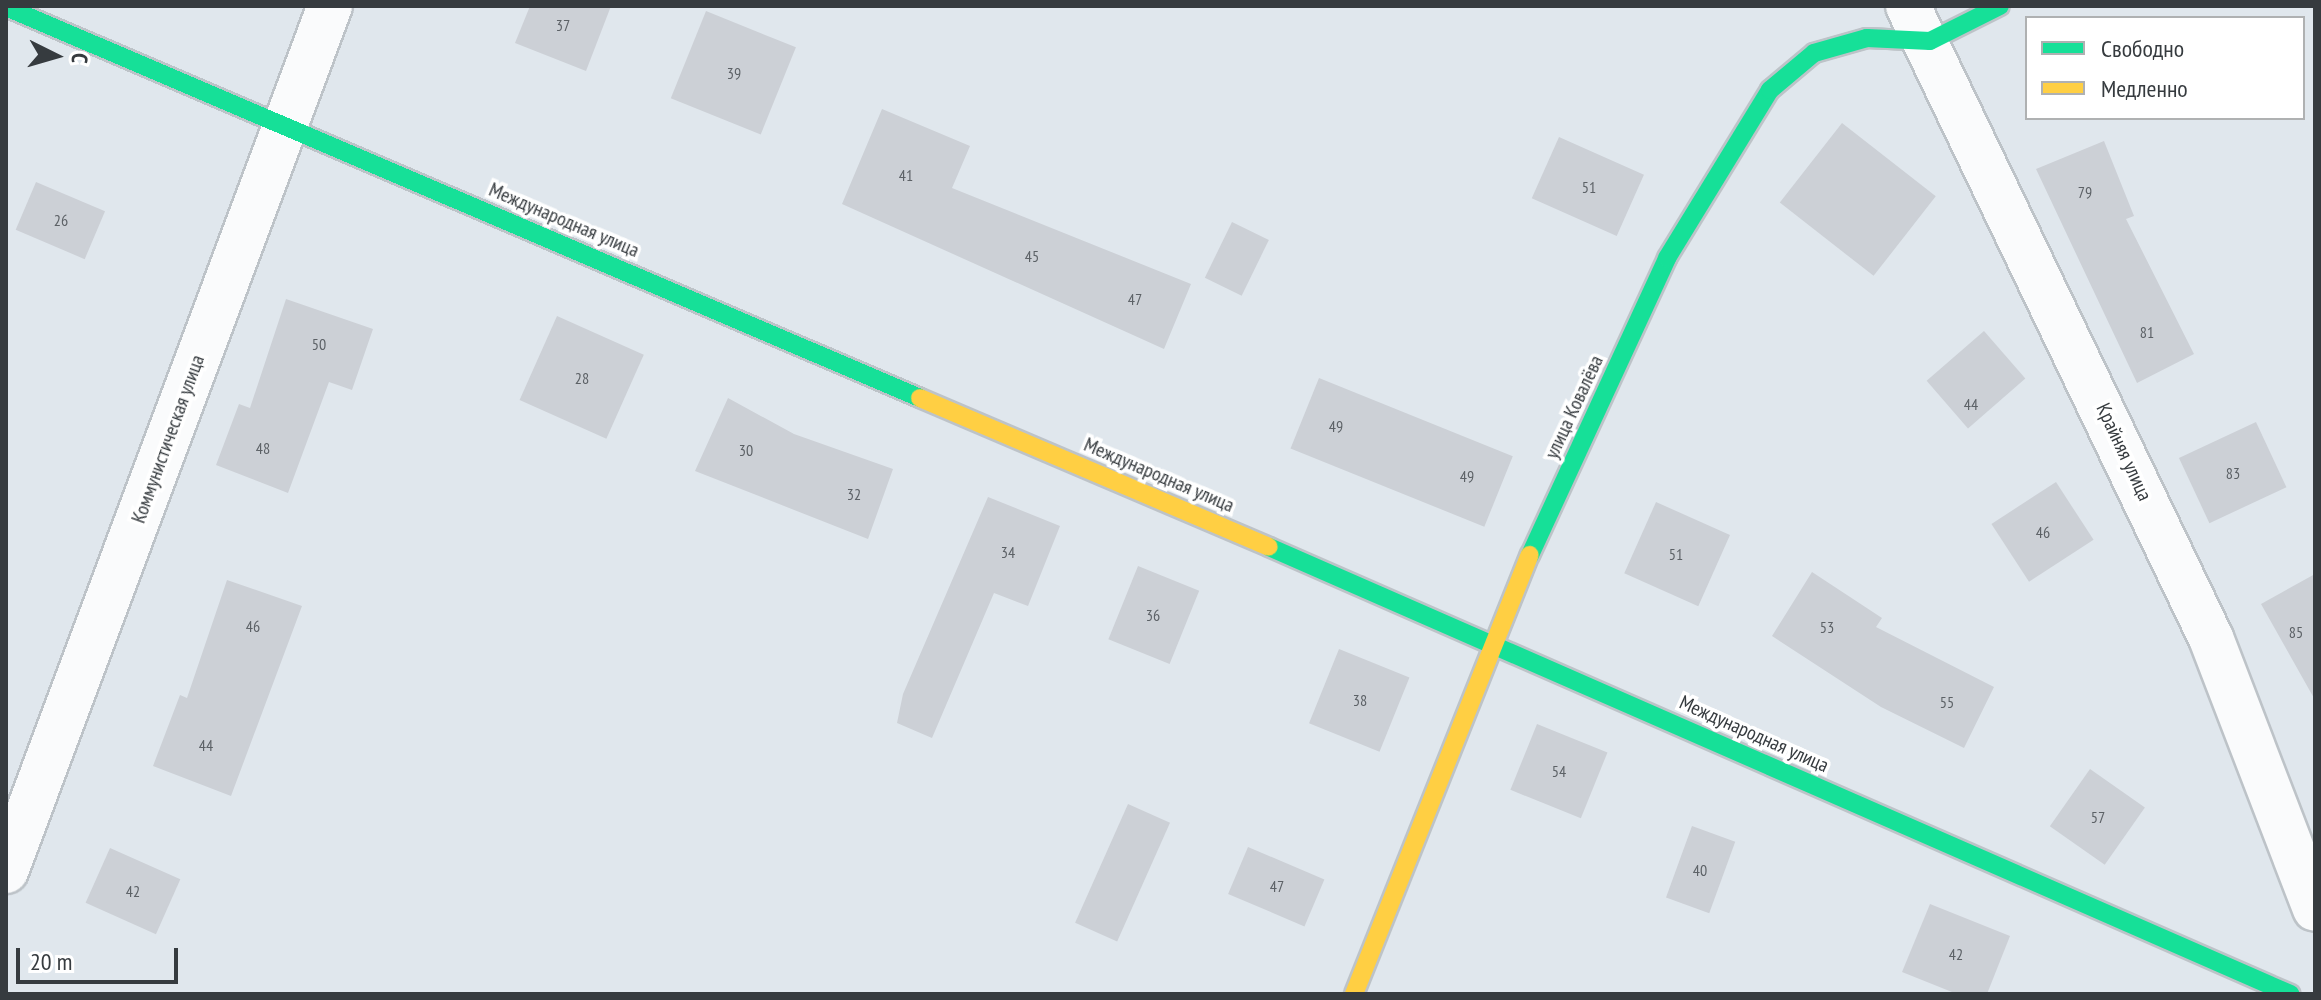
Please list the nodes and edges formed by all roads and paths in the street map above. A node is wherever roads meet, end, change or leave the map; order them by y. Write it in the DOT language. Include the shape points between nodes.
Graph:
graph roads {
  1 [pos="330,6"];
  2 [pos="2000,6"];
  3 [pos="6,7"];
  4 [pos="1919,24"];
  5 [pos="285,124"];
  6 [pos="1490,642"];
  7 [pos="6,871"];
  8 [pos="2315,909"];
  9 [pos="1354,994"];
  10 [pos="2290,994"];
  1 -- 5 [label="street, Коммунистическая улица"];
  2 -- 4 [label="street, улица Ковалёва"];
  3 -- 5 [label="street, Международная улица"];
  4 -- 6 [label="street, улица Ковалёва" via="1814,53 1770,90 1667,258"];
  4 -- 8 [label="street, Крайняя улица" via="2211,638"];
  5 -- 6 [label="street, Международная улица"];
  5 -- 7 [label="street, Коммунистическая улица"];
  6 -- 9 [label="street, улица Ковалёва"];
  6 -- 10 [label="street, Международная улица"];
}
